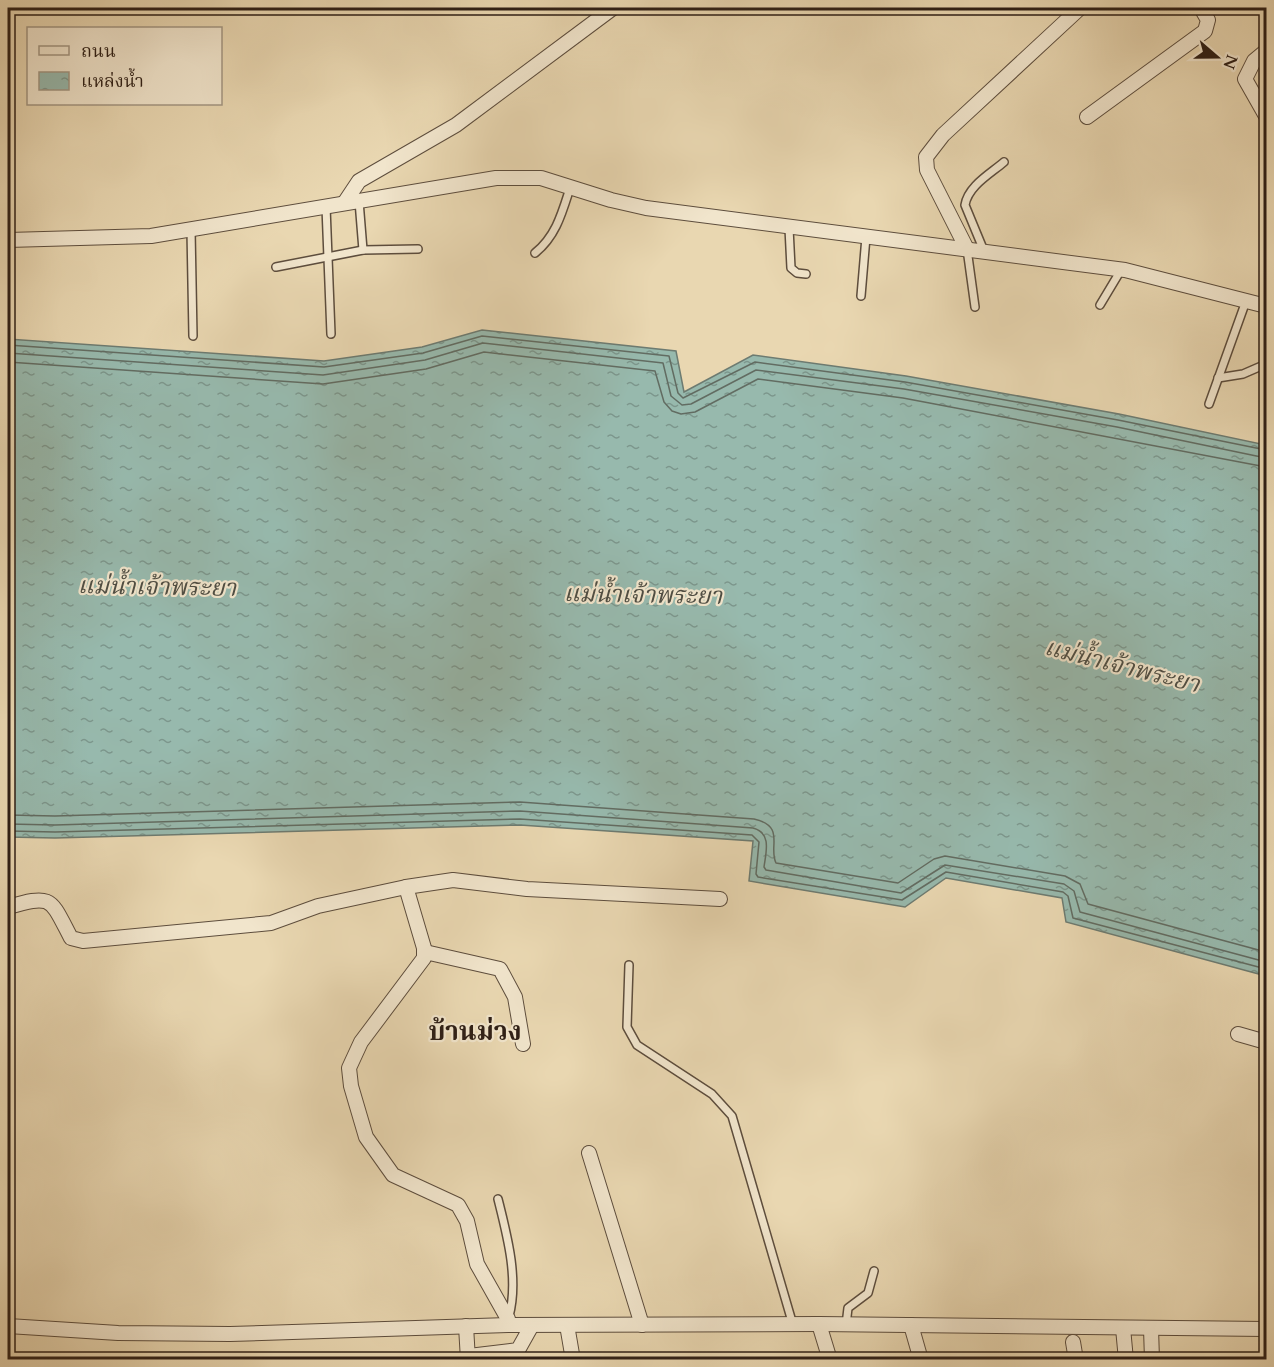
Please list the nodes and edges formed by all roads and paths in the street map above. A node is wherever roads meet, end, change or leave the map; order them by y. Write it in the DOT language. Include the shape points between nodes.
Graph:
graph roads {
  1 [pos="613,8"];
  2 [pos="1080,8"];
  3 [pos="1201,8"];
  4 [pos="1266,51"];
  5 [pos="1266,116"];
  6 [pos="1088,117"];
  7 [pos="1004,162"];
  8 [pos="570,188"];
  9 [pos="352,201"];
  10 [pos="326,204"];
  11 [pos="191,227"];
  12 [pos="789,228"];
  13 [pos="866,237"];
  14 [pos="8,240"];
  15 [pos="418,249"];
  16 [pos="968,249"];
  17 [pos="363,250"];
  18 [pos="984,251"];
  19 [pos="535,253"];
  20 [pos="328,255"];
  21 [pos="276,267"];
  22 [pos="1121,270"];
  23 [pos="806,274"];
  24 [pos="861,296"];
  25 [pos="1246,301"];
  26 [pos="1100,305"];
  27 [pos="1266,306"];
  28 [pos="975,307"];
  29 [pos="331,334"];
  30 [pos="193,336"];
  31 [pos="1266,364"];
  32 [pos="1218,378"];
  33 [pos="1209,404"];
  34 [pos="406,887"];
  35 [pos="720,899"];
  36 [pos="8,907"];
  37 [pos="425,952"];
  38 [pos="629,965"];
  39 [pos="1238,1034"];
  40 [pos="1266,1042"];
  41 [pos="523,1044"];
  42 [pos="589,1153"];
  43 [pos="498,1199"];
  44 [pos="874,1271"];
  45 [pos="508,1322"];
  46 [pos="819,1324"];
  47 [pos="532,1325"];
  48 [pos="567,1325"];
  49 [pos="642,1325"];
  50 [pos="793,1325"];
  51 [pos="846,1325"];
  52 [pos="911,1325"];
  53 [pos="8,1326"];
  54 [pos="466,1326"];
  55 [pos="1123,1328"];
  56 [pos="1151,1328"];
  57 [pos="1266,1329"];
  58 [pos="1073,1342"];
  59 [pos="472,1357"];
  60 [pos="573,1359"];
  61 [pos="830,1359"];
  62 [pos="921,1359"];
  63 [pos="1076,1359"];
  64 [pos="1126,1359"];
  65 [pos="1152,1359"];
  1 -- 9 [label="street" via="456,125 359,181"];
  2 -- 16 [label="street" via="943,135 926,157 927,170"];
  3 -- 6 [label="street" via="1208,20 1205,31"];
  4 -- 5 [label="street" via="1254,61 1245,79"];
  7 -- 18 [label="lane" via="966,199"];
  8 -- 9 [label="street" via="534,177 496,178"];
  8 -- 12 [label="street" via="646,208"];
  8 -- 19 [label="lane" via="559,223"];
  9 -- 10 [label="street"];
  9 -- 17 [label="lane"];
  10 -- 11 [label="street"];
  10 -- 20 [label="lane"];
  11 -- 14 [label="street" via="151,236"];
  11 -- 30 [label="lane"];
  12 -- 13 [label="street"];
  12 -- 23 [label="lane" via="790,268"];
  13 -- 16 [label="street"];
  13 -- 24 [label="lane"];
  15 -- 17 [label="lane"];
  16 -- 18 [label="street"];
  16 -- 28 [label="lane"];
  17 -- 20 [label="lane"];
  18 -- 22 [label="street"];
  20 -- 21 [label="lane"];
  20 -- 29 [label="lane"];
  22 -- 25 [label="street"];
  22 -- 26 [label="lane"];
  25 -- 27 [label="street"];
  25 -- 32 [label="lane"];
  31 -- 32 [label="lane" via="1243,374"];
  32 -- 33 [label="lane"];
  34 -- 35 [label="street" via="453,880 527,889"];
  34 -- 36 [label="street" via="318,906 271,923 83,941 71,938 54,904 32,899"];
  34 -- 37 [label="street"];
  37 -- 41 [label="street" via="500,969 515,997"];
  37 -- 45 [label="street" via="358,1047 349,1068 351,1086 366,1137 393,1175 458,1204 467,1221 477,1264"];
  38 -- 50 [label="lane" via="627,1027 637,1045 712,1094 732,1116"];
  39 -- 40 [label="street"];
  42 -- 49 [label="street"];
  43 -- 45 [label="lane" via="511,1255"];
  44 -- 51 [label="lane" via="868,1293 848,1308"];
  45 -- 47 [label="street"];
  45 -- 54 [label="street"];
  46 -- 50 [label="street"];
  46 -- 51 [label="street"];
  46 -- 61 [label="street"];
  47 -- 48 [label="street"];
  47 -- 59 [label="street" via="518,1350"];
  48 -- 49 [label="street"];
  48 -- 60 [label="street"];
  49 -- 50 [label="street"];
  51 -- 52 [label="street"];
  52 -- 55 [label="street"];
  52 -- 62 [label="street"];
  53 -- 54 [label="street" via="218,1334"];
  54 -- 59 [label="street"];
  55 -- 56 [label="street"];
  55 -- 64 [label="street"];
  56 -- 57 [label="street"];
  56 -- 65 [label="street"];
  58 -- 63 [label="street"];
}
